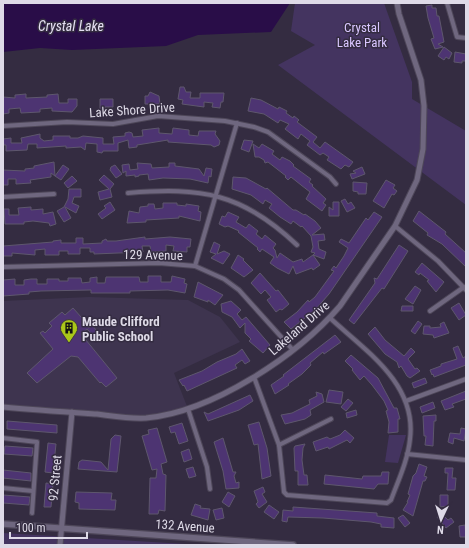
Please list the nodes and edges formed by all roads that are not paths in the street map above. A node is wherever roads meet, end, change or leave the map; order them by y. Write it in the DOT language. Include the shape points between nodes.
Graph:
graph roads {
  1 [pos="398,3"];
  2 [pos="447,3"];
  3 [pos="466,38"];
  4 [pos="237,123"];
  5 [pos="3,126"];
  6 [pos="336,184"];
  7 [pos="128,193"];
  8 [pos="54,194"];
  9 [pos="3,197"];
  10 [pos="216,197"];
  11 [pos="394,226"];
  12 [pos="297,245"];
  13 [pos="194,266"];
  14 [pos="3,267"];
  15 [pos="465,288"];
  16 [pos="430,311"];
  17 [pos="330,318"];
  18 [pos="293,350"];
  19 [pos="254,376"];
  20 [pos="466,378"];
  21 [pos="406,401"];
  22 [pos="3,407"];
  23 [pos="188,409"];
  24 [pos="72,412"];
  25 [pos="331,419"];
  26 [pos="3,438"];
  27 [pos="279,445"];
  28 [pos="407,454"];
  29 [pos="466,460"];
  30 [pos="3,488"];
  31 [pos="210,489"];
  32 [pos="33,491"];
  33 [pos="32,513"];
  34 [pos="3,524"];
  35 [pos="62,528"];
  36 [pos="60,545"];
  37 [pos="293,545"];
  1 -- 11 [label="street, Lakeland Drive" via="399,14 421,80 424,106 423,149 417,180"];
  2 -- 3 [label="street" via="457,37"];
  4 -- 5 [label="street, Lake Shore Drive" via="158,116 113,124 67,122"];
  4 -- 6 [label="street, Lake Shore Drive" via="268,132"];
  4 -- 10 [label="street"];
  7 -- 10 [label="street" via="181,191"];
  8 -- 9 [label="street"];
  10 -- 12 [label="street" via="248,207"];
  10 -- 13 [label="street"];
  11 -- 15 [label="street" via="438,261"];
  11 -- 17 [label="street, Lakeland Drive"];
  13 -- 14 [label="street, 129 Avenue" via="159,263"];
  13 -- 18 [label="street, 129 Avenue" via="224,279 239,290"];
  15 -- 16 [label="street"];
  17 -- 18 [label="street, Lakeland Drive"];
  17 -- 21 [label="street" via="385,369"];
  18 -- 19 [label="street, Lakeland Drive"];
  19 -- 23 [label="street, Lakeland Drive"];
  19 -- 27 [label="street"];
  20 -- 21 [label="street"];
  21 -- 28 [label="street" via="410,424"];
  22 -- 24 [label="street, Lakeland Drive"];
  23 -- 24 [label="street, Lakeland Drive" via="170,415 144,418"];
  23 -- 31 [label="street" via="207,467"];
  24 -- 35 [label="street, 92 Street"];
  25 -- 27 [label="street"];
  26 -- 32 [label="street" via="36,442"];
  27 -- 28 [label="street" via="284,492 287,495 387,503 392,500"];
  28 -- 29 [label="street"];
  30 -- 32 [label="street"];
  32 -- 33 [label="street"];
  34 -- 35 [label="main road, 132 Avenue"];
  35 -- 36 [label="street, 92 Street"];
  35 -- 37 [label="main road, 132 Avenue"];
}
